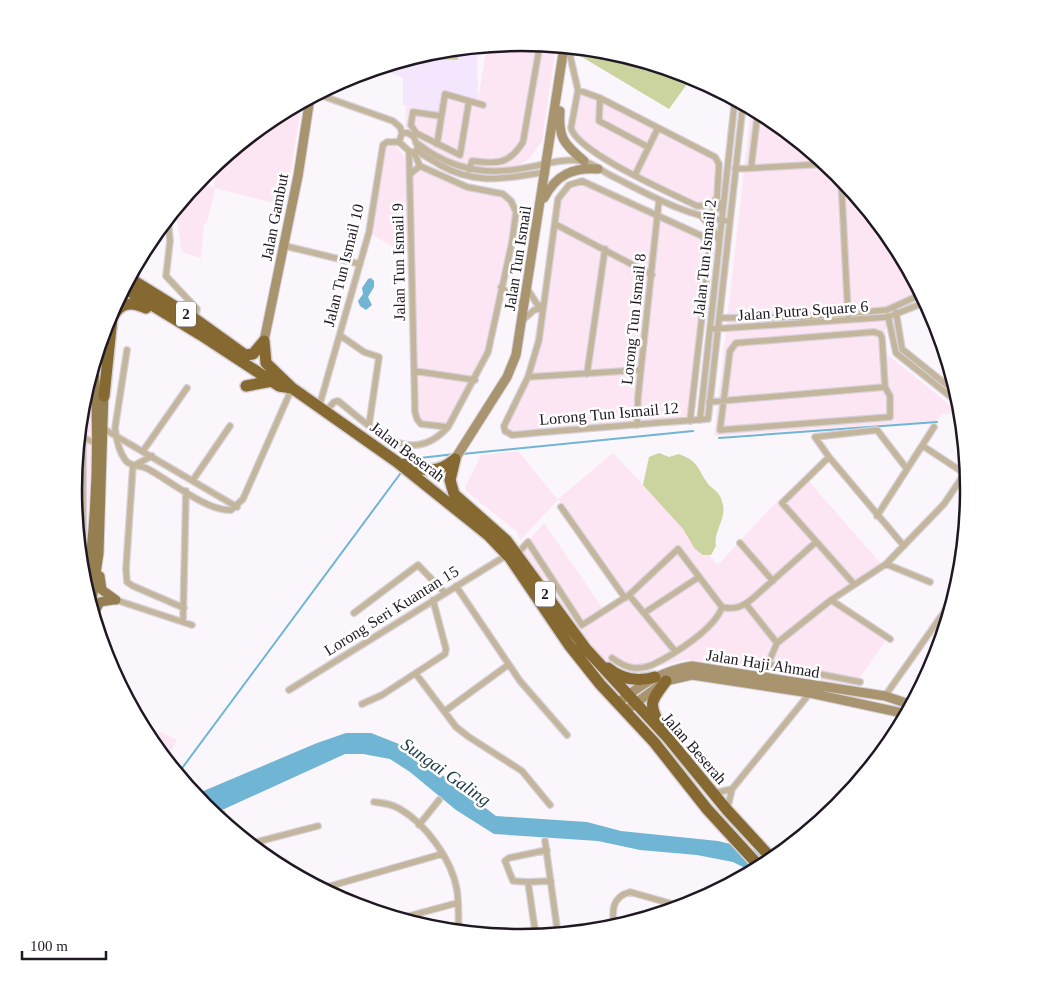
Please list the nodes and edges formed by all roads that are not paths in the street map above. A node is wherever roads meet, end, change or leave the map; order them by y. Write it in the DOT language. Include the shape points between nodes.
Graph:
graph roads {
  1 [pos="539,52"];
  2 [pos="565,54"];
  3 [pos="568,54"];
  4 [pos="558,89"];
  5 [pos="578,90"];
  6 [pos="326,98"];
  7 [pos="600,98"];
  8 [pos="469,101"];
  9 [pos="483,105"];
  10 [pos="309,106"];
  11 [pos="734,107"];
  12 [pos="742,111"];
  13 [pos="441,116"];
  14 [pos="757,120"];
  15 [pos="658,128"];
  16 [pos="402,133"];
  17 [pos="414,134"];
  18 [pos="399,142"];
  19 [pos="436,144"];
  20 [pos="648,148"];
  21 [pos="414,150"];
  22 [pos="584,161"];
  23 [pos="816,165"];
  24 [pos="420,166"];
  25 [pos="546,168"];
  26 [pos="719,168"];
  27 [pos="751,168"];
  28 [pos="448,169"];
  29 [pos="598,169"];
  30 [pos="728,169"];
  31 [pos="735,169"];
  32 [pos="469,170"];
  33 [pos="410,174"];
  34 [pos="635,175"];
  35 [pos="444,178"];
  36 [pos="842,191"];
  37 [pos="659,200"];
  38 [pos="724,200"];
  39 [pos="540,205"];
  40 [pos="658,216"];
  41 [pos="702,217"];
  42 [pos="731,220"];
  43 [pos="722,221"];
  44 [pos="555,224"];
  45 [pos="537,228"];
  46 [pos="169,229"];
  47 [pos="512,242"];
  48 [pos="720,242"];
  49 [pos="285,246"];
  50 [pos="605,249"];
  51 [pos="360,264"];
  52 [pos="652,275"];
  53 [pos="136,281"];
  54 [pos="501,287"];
  55 [pos="528,290"];
  56 [pos="130,291"];
  57 [pos="916,297"];
  58 [pos="919,305"];
  59 [pos="122,306"];
  60 [pos="525,308"];
  61 [pos="543,308"];
  62 [pos="895,308"];
  63 [pos="887,310"];
  64 [pos="848,314"];
  65 [pos="897,315"];
  66 [pos="719,318"];
  67 [pos="888,318"];
  68 [pos="195,319"];
  69 [pos="523,320"];
  70 [pos="848,321"];
  71 [pos="804,325"];
  72 [pos="710,329"];
  73 [pos="718,329"];
  74 [pos="110,335"];
  75 [pos="201,335"];
  76 [pos="341,336"];
  77 [pos="805,337"];
  78 [pos="264,341"];
  79 [pos="893,347"];
  80 [pos="883,348"];
  81 [pos="127,350"];
  82 [pos="104,352"];
  83 [pos="641,370"];
  84 [pos="414,371"];
  85 [pos="588,374"];
  86 [pos="528,377"];
  87 [pos="475,380"];
  88 [pos="272,381"];
  89 [pos="947,385"];
  90 [pos="246,386"];
  91 [pos="95,387"];
  92 [pos="885,387"];
  93 [pos="187,388"];
  94 [pos="292,388"];
  95 [pos="104,396"];
  96 [pos="950,396"];
  97 [pos="724,400"];
  98 [pos="710,402"];
  99 [pos="323,409"];
  100 [pos="708,419"];
  101 [pos="362,420"];
  102 [pos="690,420"];
  103 [pos="700,420"];
  104 [pos="369,425"];
  105 [pos="637,425"];
  106 [pos="230,426"];
  107 [pos="448,427"];
  108 [pos="934,427"];
  109 [pos="104,429"];
  110 [pos="116,435"];
  111 [pos="359,435"];
  112 [pos="85,439"];
  113 [pos="96,443"];
  114 [pos="923,446"];
  115 [pos="143,451"];
  116 [pos="152,456"];
  117 [pos="456,457"];
  118 [pos="829,457"];
  119 [pos="397,462"];
  120 [pos="132,465"];
  121 [pos="959,468"];
  122 [pos="908,469"];
  123 [pos="83,470"];
  124 [pos="96,471"];
  125 [pos="192,480"];
  126 [pos="960,481"];
  127 [pos="186,491"];
  128 [pos="83,501"];
  129 [pos="95,502"];
  130 [pos="237,506"];
  131 [pos="561,507"];
  132 [pos="878,516"];
  133 [pos="85,536"];
  134 [pos="816,542"];
  135 [pos="740,544"];
  136 [pos="904,546"];
  137 [pos="99,553"];
  138 [pos="512,554"];
  139 [pos="87,555"];
  140 [pos="886,564"];
  141 [pos="699,577"];
  142 [pos="773,581"];
  143 [pos="930,582"];
  144 [pos="854,584"];
  145 [pos="456,586"];
  146 [pos="94,590"];
  147 [pos="445,593"];
  148 [pos="627,596"];
  149 [pos="116,600"];
  150 [pos="433,600"];
  151 [pos="831,600"];
  152 [pos="746,604"];
  153 [pos="98,606"];
  154 [pos="722,607"];
  155 [pos="184,608"];
  156 [pos="354,613"];
  157 [pos="644,614"];
  158 [pos="184,622"];
  159 [pos="192,625"];
  160 [pos="939,625"];
  161 [pos="890,639"];
  162 [pos="777,643"];
  163 [pos="586,648"];
  164 [pos="675,651"];
  165 [pos="612,658"];
  166 [pos="660,661"];
  167 [pos="768,664"];
  168 [pos="508,665"];
  169 [pos="416,674"];
  170 [pos="655,677"];
  171 [pos="666,677"];
  172 [pos="766,677"];
  173 [pos="860,682"];
  174 [pos="289,690"];
  175 [pos="810,693"];
  176 [pos="885,696"];
  177 [pos="626,703"];
  178 [pos="905,703"];
  179 [pos="362,704"];
  180 [pos="445,711"];
  181 [pos="900,712"];
  182 [pos="567,735"];
  183 [pos="668,738"];
  184 [pos="732,789"];
  185 [pos="714,793"];
  186 [pos="439,800"];
  187 [pos="374,802"];
  188 [pos="550,805"];
  189 [pos="727,810"];
  190 [pos="419,825"];
  191 [pos="318,826"];
  192 [pos="546,841"];
  193 [pos="258,842"];
  194 [pos="547,850"];
  195 [pos="442,854"];
  196 [pos="768,854"];
  197 [pos="756,862"];
  198 [pos="551,881"];
  199 [pos="528,882"];
  200 [pos="333,886"];
  201 [pos="670,903"];
  202 [pos="457,904"];
  203 [pos="412,916"];
  204 [pos="614,920"];
  205 [pos="459,925"];
  206 [pos="557,928"];
  207 [pos="535,930"];
  1 -- 32 [label="street" via="523,142 501,162 472,161"];
  2 -- 4 [label="street, Jalan Tun Ismail"];
  3 -- 5 [label="street"];
  4 -- 22 [label="street" via="561,98 560,135"];
  4 -- 25 [label="street, Jalan Tun Ismail"];
  5 -- 7 [label="street"];
  5 -- 34 [label="street" via="572,132 588,148"];
  6 -- 16 [label="street" via="393,121"];
  7 -- 15 [label="street"];
  7 -- 20 [label="street" via="599,121"];
  8 -- 9 [label="street"];
  8 -- 13 [label="street" via="446,94"];
  8 -- 19 [label="street" via="460,155"];
  10 -- 49 [label="street, Jalan Gambut"];
  11 -- 30 [label="street, Jalan Tun Ismail 2"];
  12 -- 31 [label="street, Jalan Tun Ismail 2"];
  13 -- 17 [label="street" via="413,112 411,125"];
  13 -- 19 [label="street"];
  14 -- 27 [label="street"];
  15 -- 20 [label="street"];
  15 -- 26 [label="street" via="715,158"];
  16 -- 17 [label="street"];
  16 -- 18 [label="street"];
  17 -- 19 [label="street"];
  17 -- 21 [label="street"];
  18 -- 21 [label="street"];
  18 -- 51 [label="street, Jalan Tun Ismail 10" via="383,145 369,232"];
  20 -- 34 [label="street"];
  21 -- 24 [label="street"];
  21 -- 28 [label="street"];
  21 -- 32 [label="street"];
  21 -- 33 [label="street, Jalan Tun Ismail 9"];
  22 -- 25 [label="street"];
  22 -- 29 [label="street"];
  23 -- 27 [label="street"];
  24 -- 33 [label="street"];
  24 -- 35 [label="street"];
  25 -- 28 [label="street" via="492,180 469,177"];
  25 -- 32 [label="street" via="498,172"];
  25 -- 39 [label="street, Jalan Tun Ismail"];
  26 -- 30 [label="street"];
  26 -- 34 [label="street" via="717,198 706,206 697,206"];
  27 -- 31 [label="street"];
  28 -- 35 [label="street"];
  29 -- 37 [label="street"];
  29 -- 39 [label="street" via="582,168 563,174 552,184"];
  30 -- 38 [label="street, Jalan Tun Ismail 2"];
  31 -- 42 [label="street, Jalan Tun Ismail 2"];
  33 -- 84 [label="street, Jalan Tun Ismail 9"];
  35 -- 47 [label="street" via="467,187 495,190 506,196 516,212"];
  36 -- 64 [label="street"];
  37 -- 40 [label="street, Lorong Tun Ismail 8"];
  37 -- 41 [label="street"];
  38 -- 41 [label="street" via="718,209"];
  38 -- 43 [label="street, Jalan Tun Ismail 2"];
  39 -- 45 [label="street, Jalan Tun Ismail"];
  40 -- 44 [label="street" via="582,181 569,185 560,195"];
  40 -- 52 [label="street, Lorong Tun Ismail 8"];
  40 -- 102 [label="street" via="702,236 710,246"];
  41 -- 43 [label="street"];
  41 -- 48 [label="street"];
  42 -- 43 [label="street"];
  42 -- 66 [label="street, Jalan Tun Ismail 2"];
  43 -- 48 [label="street, Jalan Tun Ismail 2"];
  44 -- 50 [label="street"];
  44 -- 61 [label="street"];
  45 -- 47 [label="street"];
  45 -- 55 [label="street, Jalan Tun Ismail"];
  46 -- 68 [label="street" via="166,276 197,309"];
  47 -- 54 [label="street"];
  48 -- 72 [label="street, Jalan Tun Ismail 2"];
  49 -- 51 [label="street"];
  49 -- 78 [label="street, Jalan Gambut"];
  50 -- 52 [label="street"];
  50 -- 85 [label="street"];
  51 -- 76 [label="street, Jalan Tun Ismail 10"];
  52 -- 83 [label="street, Lorong Tun Ismail 8"];
  53 -- 68 [label="highway, 2"];
  54 -- 60 [label="street"];
  54 -- 87 [label="street" via="488,352"];
  55 -- 60 [label="street, Jalan Tun Ismail"];
  55 -- 61 [label="street"];
  56 -- 75 [label="highway, Jalan Beserah / 2"];
  57 -- 62 [label="street, Jalan Putra Square 6"];
  58 -- 65 [label="street, Jalan Putra Square 6"];
  59 -- 75 [label="highway" via="134,303 182,329"];
  60 -- 69 [label="street, Jalan Tun Ismail"];
  61 -- 69 [label="street" via="534,310"];
  61 -- 86 [label="street" via="539,340"];
  62 -- 63 [label="street, Jalan Putra Square 6"];
  62 -- 65 [label="street"];
  63 -- 64 [label="street, Jalan Putra Square 6"];
  63 -- 67 [label="street"];
  64 -- 66 [label="street, Jalan Putra Square 6" via="804,318"];
  64 -- 70 [label="street"];
  65 -- 67 [label="street, Jalan Putra Square 6"];
  65 -- 89 [label="street" via="902,349"];
  66 -- 73 [label="street, Jalan Tun Ismail 2"];
  67 -- 70 [label="street, Jalan Putra Square 6"];
  67 -- 79 [label="street"];
  68 -- 78 [label="highway, 2" via="245,355 253,354"];
  69 -- 117 [label="street, Jalan Tun Ismail" via="516,355 507,377"];
  70 -- 71 [label="street, Jalan Putra Square 6"];
  71 -- 73 [label="street, Jalan Putra Square 6"];
  71 -- 77 [label="street"];
  72 -- 73 [label="street, Jalan Putra Square 6"];
  72 -- 103 [label="street, Jalan Tun Ismail 2"];
  73 -- 98 [label="street, Jalan Tun Ismail 2"];
  74 -- 95 [label="highway"];
  75 -- 88 [label="highway, Jalan Beserah / 2"];
  76 -- 99 [label="street, Jalan Tun Ismail 10"];
  76 -- 104 [label="street" via="364,352 379,357"];
  77 -- 80 [label="street, Jalan Putra Square 6" via="874,332 881,336"];
  77 -- 97 [label="street, Jalan Putra Square 6" via="736,343 730,351"];
  78 -- 94 [label="highway, 2" via="266,363"];
  79 -- 80 [label="street"];
  79 -- 96 [label="street" via="904,361"];
  80 -- 92 [label="street"];
  81 -- 110 [label="street"];
  82 -- 95 [label="main road"];
  83 -- 85 [label="street"];
  83 -- 105 [label="street, Lorong Tun Ismail 8"];
  84 -- 87 [label="street"];
  84 -- 107 [label="street, Jalan Tun Ismail 9" via="417,419 427,426"];
  85 -- 86 [label="street"];
  86 -- 105 [label="street, Lorong Tun Ismail 12" via="504,426 505,431 512,435"];
  87 -- 107 [label="street"];
  88 -- 90 [label="highway"];
  88 -- 94 [label="highway, Jalan Beserah / 2" via="284,388"];
  91 -- 113 [label="main road"];
  92 -- 97 [label="street"];
  92 -- 97 [label="street, Jalan Putra Square 6" via="890,396 891,414 887,419 721,431"];
  93 -- 115 [label="street"];
  94 -- 99 [label="highway, Jalan Beserah / 2"];
  94 -- 130 [label="street"];
  95 -- 109 [label="main road"];
  97 -- 98 [label="street"];
  98 -- 100 [label="street, Jalan Tun Ismail 2"];
  99 -- 101 [label="street" via="336,400"];
  99 -- 111 [label="highway, Jalan Beserah / 2"];
  100 -- 103 [label="street, Lorong Tun Ismail 12"];
  101 -- 104 [label="street"];
  101 -- 111 [label="street"];
  102 -- 103 [label="street, Lorong Tun Ismail 12"];
  102 -- 105 [label="street, Lorong Tun Ismail 12"];
  104 -- 107 [label="street" via="404,446 416,446 437,438"];
  106 -- 125 [label="street"];
  108 -- 114 [label="street"];
  109 -- 110 [label="street"];
  109 -- 137 [label="main road"];
  110 -- 115 [label="street"];
  110 -- 120 [label="street" via="125,460"];
  111 -- 119 [label="highway, Jalan Beserah / 2"];
  112 -- 113 [label="street"];
  113 -- 124 [label="main road"];
  114 -- 121 [label="street"];
  114 -- 122 [label="street"];
  115 -- 116 [label="street"];
  116 -- 120 [label="street"];
  116 -- 125 [label="street"];
  117 -- 119 [label="highway, 2" via="436,471"];
  117 -- 138 [label="highway, Jalan Beserah / 2" via="450,487 458,498 496,529"];
  118 -- 122 [label="street" via="816,436 877,430"];
  118 -- 132 [label="street"];
  118 -- 134 [label="street" via="782,502"];
  119 -- 138 [label="highway, Jalan Beserah / 2"];
  120 -- 127 [label="street" via="145,468"];
  120 -- 155 [label="street" via="127,582"];
  122 -- 132 [label="street"];
  123 -- 124 [label="street"];
  123 -- 128 [label="street"];
  124 -- 129 [label="main road"];
  125 -- 130 [label="street"];
  126 -- 136 [label="street" via="944,504"];
  127 -- 130 [label="street" via="217,509 231,510"];
  127 -- 155 [label="street"];
  128 -- 129 [label="street"];
  128 -- 133 [label="street"];
  129 -- 139 [label="main road"];
  131 -- 148 [label="street"];
  132 -- 136 [label="street"];
  134 -- 142 [label="street"];
  134 -- 144 [label="street"];
  135 -- 142 [label="street"];
  136 -- 140 [label="street"];
  137 -- 146 [label="main road"];
  137 -- 149 [label="main road" via="100,586 104,594"];
  138 -- 145 [label="street, Lorong Seri Kuantan 15"];
  138 -- 148 [label="street, Lorong Seri Kuantan 15" via="528,542 582,625"];
  138 -- 163 [label="highway, Jalan Beserah / 2"];
  138 -- 177 [label="highway, Jalan Beserah / 2" via="569,645"];
  140 -- 143 [label="street"];
  140 -- 144 [label="street"];
  141 -- 148 [label="street" via="678,549"];
  141 -- 154 [label="street"];
  141 -- 157 [label="street"];
  142 -- 152 [label="street"];
  144 -- 151 [label="street"];
  145 -- 147 [label="street, Lorong Seri Kuantan 15"];
  145 -- 168 [label="street"];
  147 -- 150 [label="street, Lorong Seri Kuantan 15"];
  147 -- 156 [label="street" via="418,565"];
  148 -- 157 [label="street"];
  149 -- 153 [label="main road" via="100,602"];
  149 -- 158 [label="street"];
  150 -- 169 [label="street" via="446,649 443,656"];
  150 -- 174 [label="street, Lorong Seri Kuantan 15"];
  151 -- 161 [label="street"];
  151 -- 162 [label="street"];
  152 -- 154 [label="street" via="733,609"];
  152 -- 162 [label="street"];
  154 -- 164 [label="street" via="713,623"];
  155 -- 158 [label="street"];
  157 -- 164 [label="street"];
  158 -- 159 [label="street"];
  160 -- 176 [label="street"];
  162 -- 167 [label="street"];
  163 -- 170 [label="highway" via="622,677 641,681"];
  163 -- 177 [label="highway, Jalan Beserah / 2"];
  164 -- 166 [label="street"];
  165 -- 166 [label="street" via="632,669 642,669"];
  166 -- 171 [label="street"];
  167 -- 172 [label="street"];
  167 -- 173 [label="street"];
  168 -- 180 [label="street"];
  168 -- 182 [label="street"];
  169 -- 179 [label="street"];
  169 -- 180 [label="street"];
  170 -- 171 [label="street, Jalan Haji Ahmad"];
  170 -- 177 [label="street, Jalan Haji Ahmad"];
  171 -- 172 [label="street, Jalan Haji Ahmad" via="678,668 700,666"];
  171 -- 175 [label="street, Jalan Haji Ahmad" via="707,676"];
  171 -- 177 [label="street, Jalan Haji Ahmad"];
  171 -- 183 [label="highway" via="655,696 652,710"];
  172 -- 176 [label="street, Jalan Haji Ahmad"];
  175 -- 181 [label="street, Jalan Haji Ahmad"];
  175 -- 184 [label="street"];
  176 -- 178 [label="street, Jalan Haji Ahmad"];
  177 -- 183 [label="highway, Jalan Beserah / 2"];
  177 -- 197 [label="highway, Jalan Beserah" via="654,742"];
  180 -- 188 [label="street" via="456,727 522,771"];
  183 -- 185 [label="highway, Jalan Beserah / 2"];
  184 -- 185 [label="street"];
  184 -- 189 [label="street"];
  185 -- 189 [label="highway, Jalan Beserah / 2"];
  186 -- 190 [label="street"];
  187 -- 190 [label="street" via="400,809"];
  189 -- 196 [label="highway, Jalan Beserah / 2"];
  190 -- 195 [label="street"];
  191 -- 193 [label="street"];
  192 -- 194 [label="street"];
  194 -- 198 [label="street"];
  194 -- 199 [label="street" via="505,861 513,881"];
  195 -- 200 [label="street"];
  195 -- 202 [label="street" via="453,877"];
  198 -- 199 [label="street"];
  198 -- 206 [label="street"];
  199 -- 207 [label="street"];
  201 -- 204 [label="street" via="624,893 613,906"];
  202 -- 203 [label="street"];
  202 -- 205 [label="street"];
}
